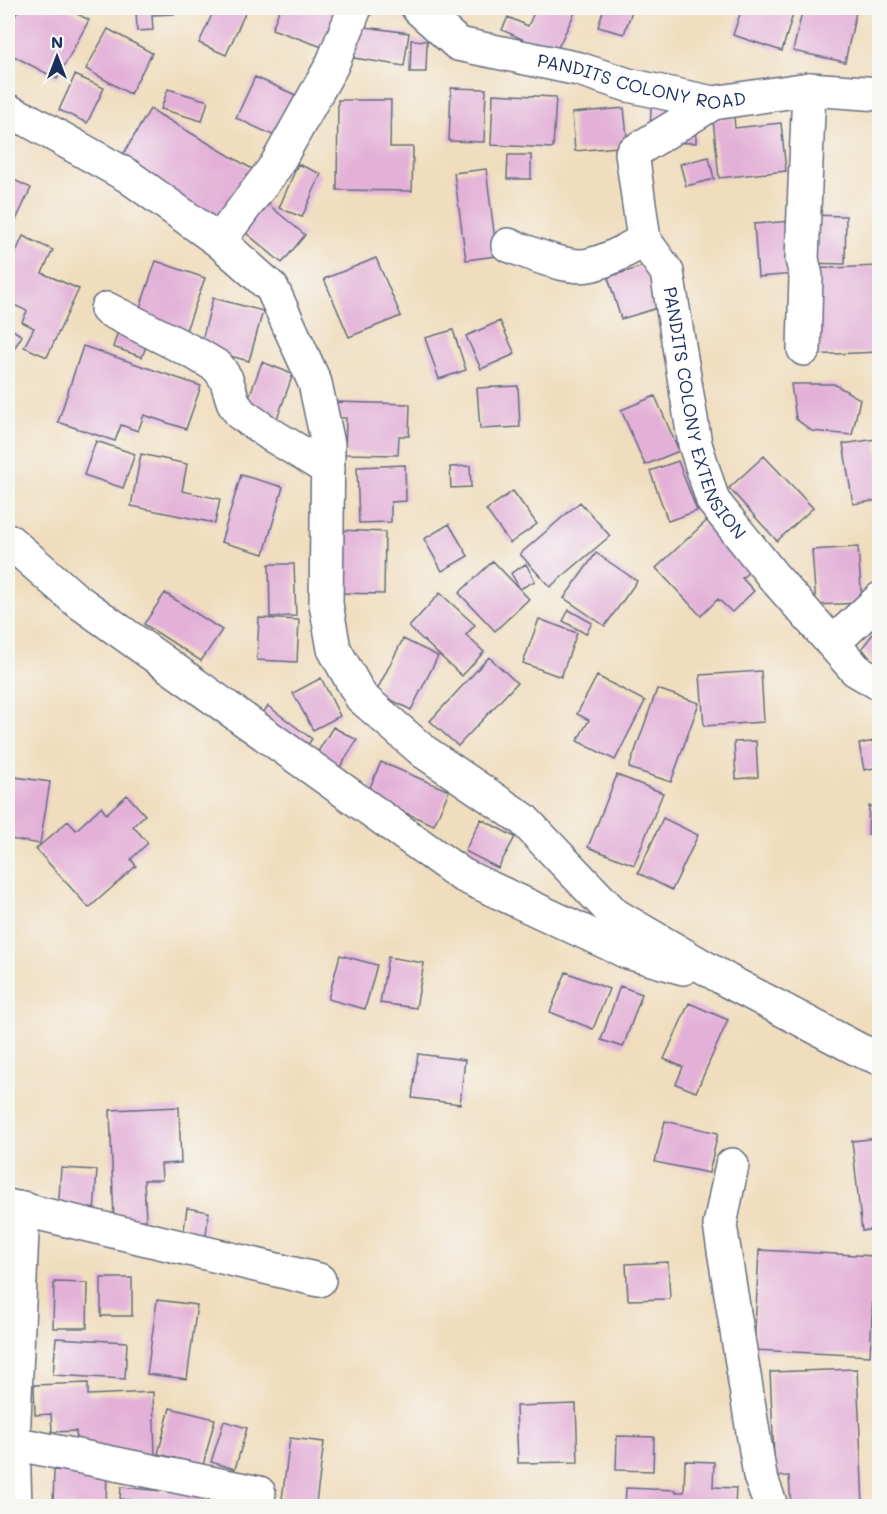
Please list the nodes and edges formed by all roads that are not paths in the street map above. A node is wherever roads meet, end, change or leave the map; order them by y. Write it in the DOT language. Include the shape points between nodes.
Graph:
graph roads {
  1 [pos="355,8"];
  2 [pos="418,8"];
  3 [pos="809,89"];
  4 [pos="879,93"];
  5 [pos="713,103"];
  6 [pos="8,111"];
  7 [pos="644,240"];
  8 [pos="219,241"];
  9 [pos="508,245"];
  10 [pos="107,309"];
  11 [pos="804,349"];
  12 [pos="328,469"];
  13 [pos="8,540"];
  14 [pos="879,599"];
  15 [pos="833,643"];
  16 [pos="879,684"];
  17 [pos="728,981"];
  18 [pos="879,1058"];
  19 [pos="732,1165"];
  20 [pos="16,1207"];
  21 [pos="319,1281"];
  22 [pos="10,1443"];
  23 [pos="259,1494"];
  24 [pos="15,1506"];
  25 [pos="771,1506"];
  1 -- 8 [label="street" via="332,65 275,167"];
  2 -- 5 [label="street, PANDITS COLONY ROAD" via="458,44"];
  3 -- 4 [label="street, PANDITS COLONY ROAD"];
  3 -- 5 [label="street, PANDITS COLONY ROAD"];
  3 -- 11 [label="street" via="802,259 806,276"];
  5 -- 7 [label="street, PANDITS COLONY EXTENSION" via="632,153"];
  6 -- 8 [label="street" via="128,176"];
  7 -- 9 [label="street" via="587,266 554,262"];
  7 -- 15 [label="street, PANDITS COLONY EXTENSION" via="667,272 696,444 713,501"];
  8 -- 12 [label="street" via="272,288 315,383 328,444"];
  10 -- 12 [label="street" via="218,367 241,414"];
  12 -- 17 [label="street" via="326,604 333,649 361,697 423,751 524,819 615,915"];
  13 -- 17 [label="street" via="75,599 462,875 627,952"];
  14 -- 15 [label="street"];
  15 -- 16 [label="street, PANDITS COLONY EXTENSION" via="856,670"];
  17 -- 18 [label="street"];
  19 -- 25 [label="street" via="720,1225 760,1476"];
  20 -- 21 [label="street"];
  20 -- 22 [label="street"];
  22 -- 23 [label="street"];
  22 -- 24 [label="street"];
}
